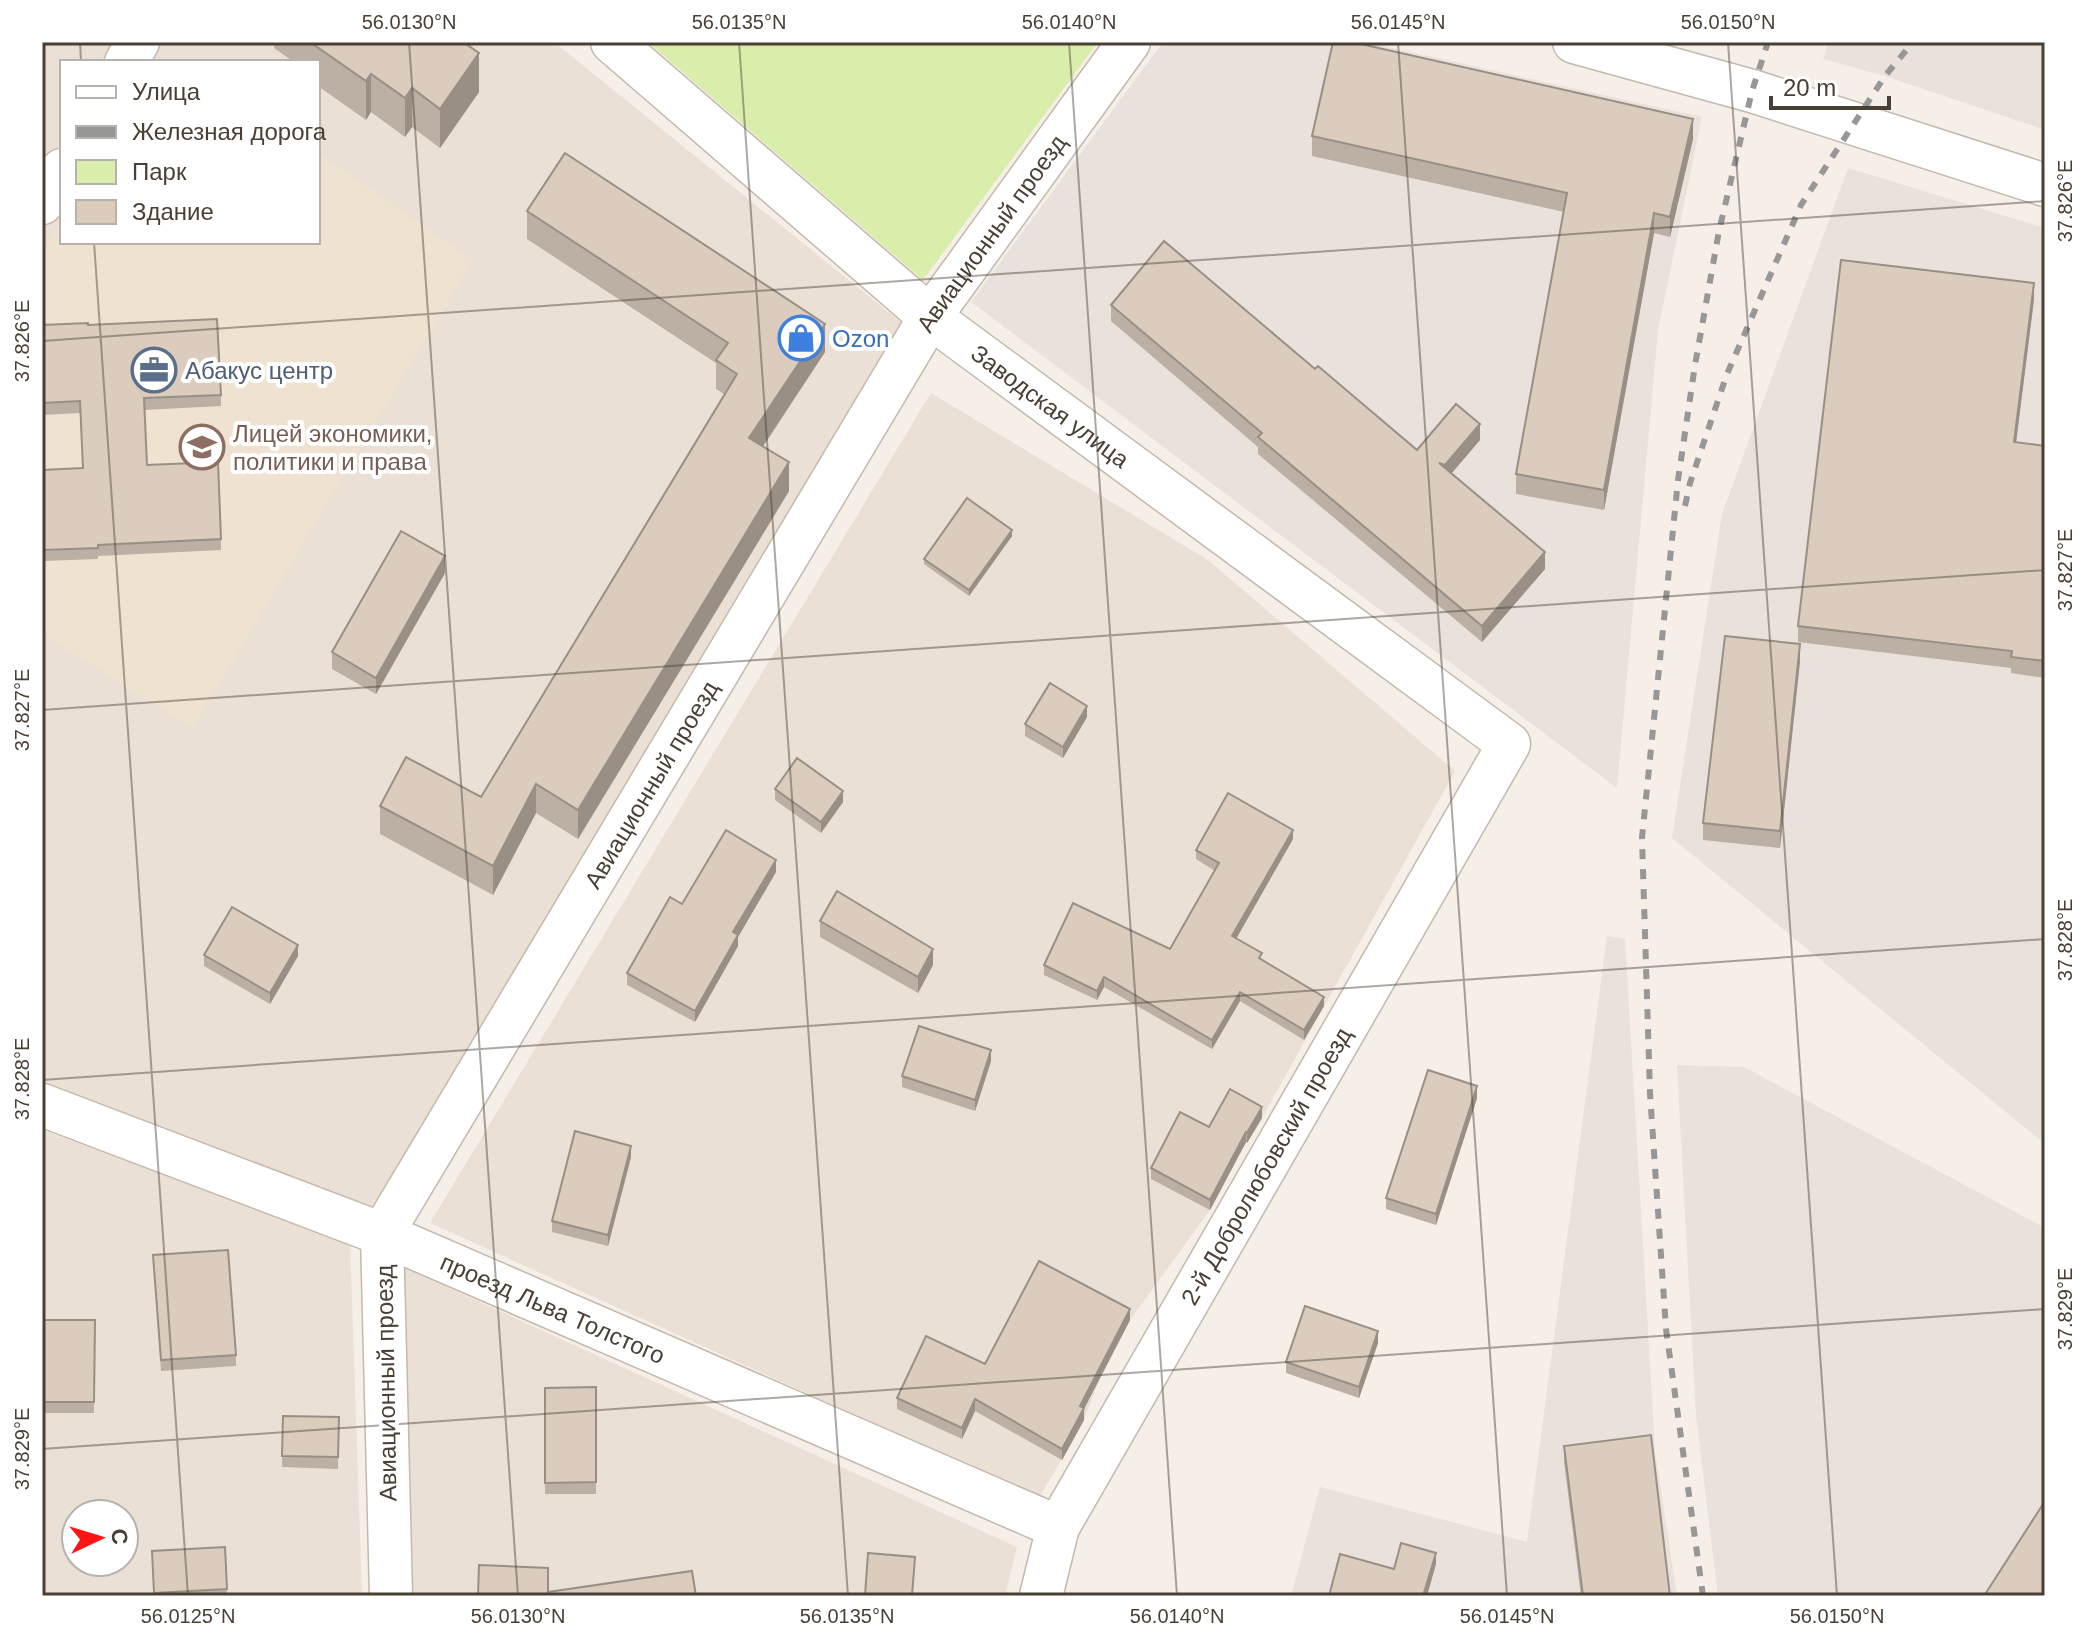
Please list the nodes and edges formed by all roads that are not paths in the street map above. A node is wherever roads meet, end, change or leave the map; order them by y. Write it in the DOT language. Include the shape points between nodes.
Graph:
graph roads {
  1 [pos="138,42"];
  2 [pos="612,42"];
  3 [pos="1129,42"];
  4 [pos="1574,42"];
  5 [pos="127,60"];
  6 [pos="60,173"];
  7 [pos="2045,185"];
  8 [pos="42,203"];
  9 [pos="930,317"];
  10 [pos="1509,744"];
  11 [pos="42,1105"];
  12 [pos="382,1234"];
  13 [pos="1058,1527"];
  14 [pos="391,1596"];
  15 [pos="1041,1596"];
  1 -- 5 [label="street"];
  2 -- 9 [label="street, Заводская улица"];
  3 -- 9 [label="street, Авиационный проезд"];
  4 -- 7 [label="street" via="1766,96"];
  6 -- 8 [label="street"];
  9 -- 10 [label="street, Заводская улица"];
  9 -- 12 [label="street, Авиационный проезд"];
  10 -- 13 [label="street, 2-й Добролюбовский проезд"];
  11 -- 12 [label="street, проезд Льва Толстого"];
  12 -- 13 [label="street, проезд Льва Толстого"];
  12 -- 14 [label="street, Авиационный проезд"];
  13 -- 15 [label="street, 2-й Добролюбовский проезд"];
}
